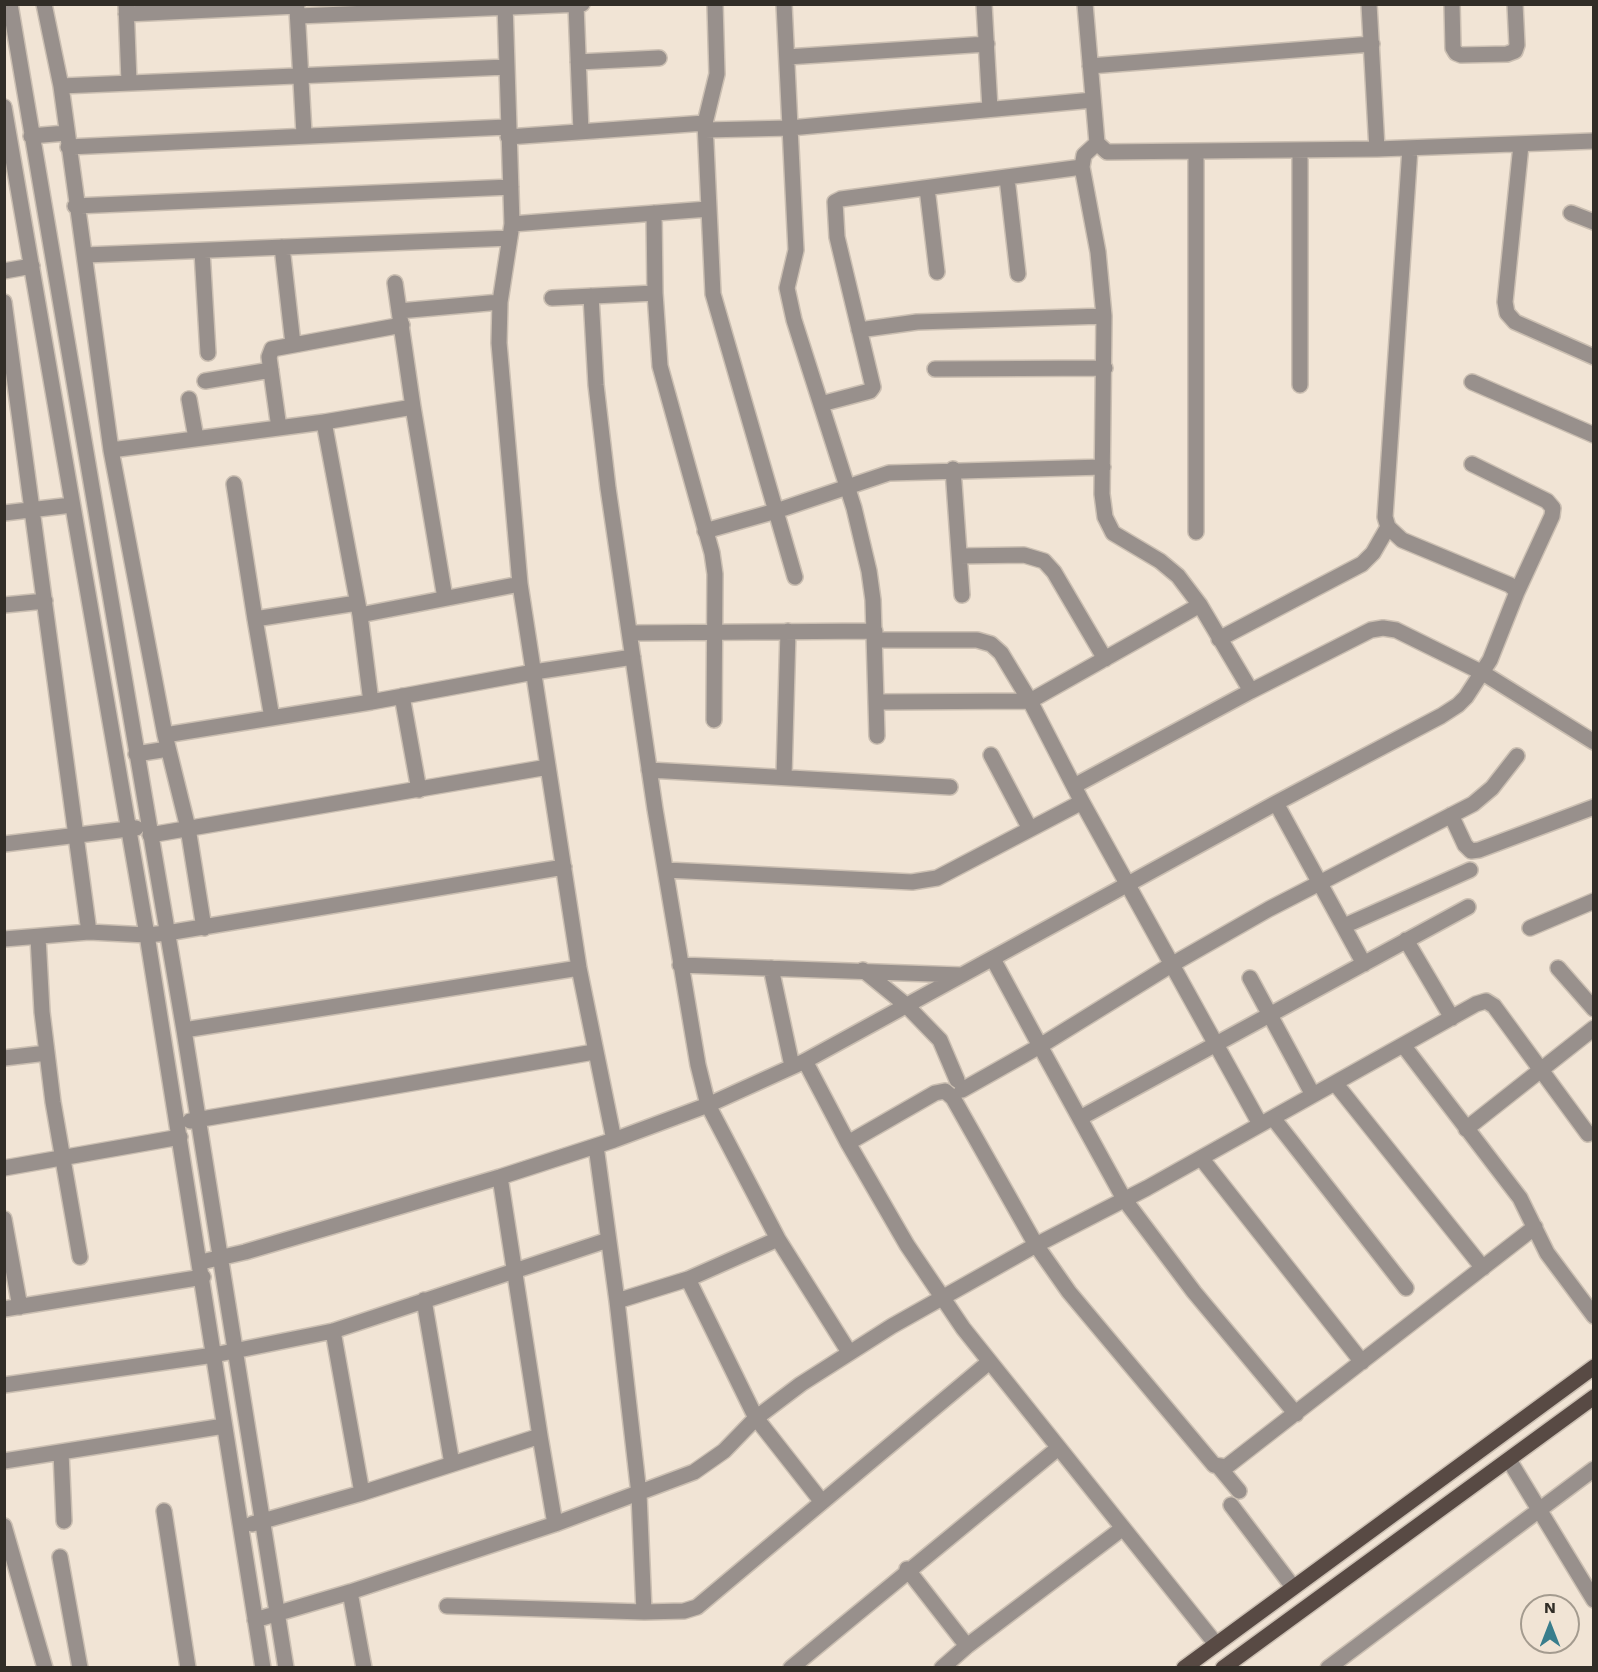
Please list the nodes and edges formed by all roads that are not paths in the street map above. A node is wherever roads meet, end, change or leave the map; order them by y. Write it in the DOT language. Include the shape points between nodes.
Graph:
graph roads {
  1 [pos="10,4"];
  2 [pos="44,4"];
  3 [pos="582,4"];
  4 [pos="715,4"];
  5 [pos="784,4"];
  6 [pos="984,4"];
  7 [pos="1084,4"];
  8 [pos="1369,4"];
  9 [pos="1452,4"];
  10 [pos="1515,4"];
  11 [pos="576,5"];
  12 [pos="505,6"];
  13 [pos="126,9"];
  14 [pos="297,9"];
  15 [pos="987,44"];
  16 [pos="1372,44"];
  17 [pos="787,57"];
  18 [pos="659,58"];
  19 [pos="578,62"];
  20 [pos="1090,66"];
  21 [pos="506,67"];
  22 [pos="301,74"];
  23 [pos="129,82"];
  24 [pos="61,86"];
  25 [pos="1093,100"];
  26 [pos="990,109"];
  27 [pos="5,111"];
  28 [pos="27,112"];
  29 [pos="705,126"];
  30 [pos="790,128"];
  31 [pos="508,132"];
  32 [pos="581,132"];
  33 [pos="304,134"];
  34 [pos="31,136"];
  35 [pos="67,140"];
  36 [pos="1593,141"];
  37 [pos="1097,143"];
  38 [pos="1521,145"];
  39 [pos="1410,148"];
  40 [pos="1377,149"];
  41 [pos="1300,150"];
  42 [pos="1196,152"];
  43 [pos="1082,168"];
  44 [pos="1007,178"];
  45 [pos="511,187"];
  46 [pos="927,188"];
  47 [pos="75,206"];
  48 [pos="708,209"];
  49 [pos="654,213"];
  50 [pos="1571,213"];
  51 [pos="1593,222"];
  52 [pos="511,231"];
  53 [pos="282,247"];
  54 [pos="202,250"];
  55 [pos="85,255"];
  56 [pos="32,266"];
  57 [pos="4,271"];
  58 [pos="937,272"];
  59 [pos="1018,274"];
  60 [pos="395,283"];
  61 [pos="57,292"];
  62 [pos="654,293"];
  63 [pos="37,294"];
  64 [pos="591,296"];
  65 [pos="552,298"];
  66 [pos="4,302"];
  67 [pos="500,302"];
  68 [pos="1104,316"];
  69 [pos="400,318"];
  70 [pos="859,330"];
  71 [pos="293,344"];
  72 [pos="208,353"];
  73 [pos="1593,357"];
  74 [pos="1105,368"];
  75 [pos="935,369"];
  76 [pos="271,370"];
  77 [pos="205,381"];
  78 [pos="1472,382"];
  79 [pos="1300,385"];
  80 [pos="189,399"];
  81 [pos="820,404"];
  82 [pos="413,406"];
  83 [pos="324,422"];
  84 [pos="279,428"];
  85 [pos="1593,435"];
  86 [pos="196,438"];
  87 [pos="111,450"];
  88 [pos="1472,464"];
  89 [pos="1103,467"];
  90 [pos="953,470"];
  91 [pos="234,484"];
  92 [pos="847,488"];
  93 [pos="72,505"];
  94 [pos="33,510"];
  95 [pos="776,511"];
  96 [pos="4,513"];
  97 [pos="1388,527"];
  98 [pos="705,531"];
  99 [pos="1196,532"];
  100 [pos="960,556"];
  101 [pos="795,577"];
  102 [pos="520,584"];
  103 [pos="1517,592"];
  104 [pos="962,595"];
  105 [pos="109,597"];
  106 [pos="445,598"];
  107 [pos="89,600"];
  108 [pos="45,601"];
  109 [pos="4,605"];
  110 [pos="1200,605"];
  111 [pos="358,609"];
  112 [pos="255,619"];
  113 [pos="716,631"];
  114 [pos="788,631"];
  115 [pos="630,633"];
  116 [pos="875,635"];
  117 [pos="1219,639"];
  118 [pos="633,657"];
  119 [pos="1105,659"];
  120 [pos="534,672"];
  121 [pos="1483,673"];
  122 [pos="1251,691"];
  123 [pos="402,696"];
  124 [pos="1030,701"];
  125 [pos="371,702"];
  126 [pos="878,702"];
  127 [pos="272,718"];
  128 [pos="714,720"];
  129 [pos="877,736"];
  130 [pos="1593,741"];
  131 [pos="166,742"];
  132 [pos="136,754"];
  133 [pos="991,755"];
  134 [pos="1517,756"];
  135 [pos="548,767"];
  136 [pos="649,770"];
  137 [pos="784,776"];
  138 [pos="1074,786"];
  139 [pos="951,787"];
  140 [pos="419,790"];
  141 [pos="1082,802"];
  142 [pos="1276,803"];
  143 [pos="1593,807"];
  144 [pos="1451,815"];
  145 [pos="188,828"];
  146 [pos="128,829"];
  147 [pos="1030,829"];
  148 [pos="149,830"];
  149 [pos="78,835"];
  150 [pos="4,844"];
  151 [pos="564,867"];
  152 [pos="666,870"];
  153 [pos="1470,870"];
  154 [pos="1319,882"];
  155 [pos="1128,885"];
  156 [pos="1593,901"];
  157 [pos="1468,907"];
  158 [pos="1344,926"];
  159 [pos="204,928"];
  160 [pos="1530,928"];
  161 [pos="89,932"];
  162 [pos="167,933"];
  163 [pos="147,935"];
  164 [pos="38,937"];
  165 [pos="4,939"];
  166 [pos="1406,940"];
  167 [pos="993,958"];
  168 [pos="1364,964"];
  169 [pos="680,965"];
  170 [pos="1171,965"];
  171 [pos="579,968"];
  172 [pos="771,968"];
  173 [pos="1558,968"];
  174 [pos="863,970"];
  175 [pos="961,975"];
  176 [pos="1250,978"];
  177 [pos="906,1005"];
  178 [pos="1593,1009"];
  179 [pos="1270,1015"];
  180 [pos="1452,1018"];
  181 [pos="1593,1028"];
  182 [pos="184,1030"];
  183 [pos="1216,1044"];
  184 [pos="1403,1045"];
  185 [pos="1040,1046"];
  186 [pos="594,1052"];
  187 [pos="47,1053"];
  188 [pos="4,1058"];
  189 [pos="798,1063"];
  190 [pos="1539,1069"];
  191 [pos="1335,1083"];
  192 [pos="1313,1095"];
  193 [pos="708,1105"];
  194 [pos="1080,1118"];
  195 [pos="198,1120"];
  196 [pos="1266,1121"];
  197 [pos="1466,1129"];
  198 [pos="179,1130"];
  199 [pos="1588,1134"];
  200 [pos="614,1140"];
  201 [pos="848,1143"];
  202 [pos="596,1146"];
  203 [pos="63,1158"];
  204 [pos="1201,1158"];
  205 [pos="4,1168"];
  206 [pos="500,1177"];
  207 [pos="1124,1199"];
  208 [pos="4,1219"];
  209 [pos="1535,1227"];
  210 [pos="608,1239"];
  211 [pos="778,1239"];
  212 [pos="1036,1245"];
  213 [pos="80,1257"];
  214 [pos="220,1258"];
  215 [pos="1483,1268"];
  216 [pos="514,1269"];
  217 [pos="202,1270"];
  218 [pos="688,1279"];
  219 [pos="1406,1288"];
  220 [pos="942,1298"];
  221 [pos="424,1300"];
  222 [pos="617,1301"];
  223 [pos="20,1307"];
  224 [pos="4,1309"];
  225 [pos="1593,1316"];
  226 [pos="333,1331"];
  227 [pos="235,1352"];
  228 [pos="849,1352"];
  229 [pos="214,1355"];
  230 [pos="1362,1362"];
  231 [pos="988,1363"];
  232 [pos="1593,1367"];
  233 [pos="4,1385"];
  234 [pos="1593,1397"];
  235 [pos="1296,1414"];
  236 [pos="756,1418"];
  237 [pos="224,1426"];
  238 [pos="540,1436"];
  239 [pos="1057,1449"];
  240 [pos="61,1452"];
  241 [pos="1509,1460"];
  242 [pos="4,1461"];
  243 [pos="452,1464"];
  244 [pos="1219,1467"];
  245 [pos="1593,1469"];
  246 [pos="1239,1491"];
  247 [pos="362,1493"];
  248 [pos="639,1494"];
  249 [pos="822,1503"];
  250 [pos="1231,1505"];
  251 [pos="1539,1509"];
  252 [pos="164,1511"];
  253 [pos="63,1521"];
  254 [pos="262,1521"];
  255 [pos="555,1524"];
  256 [pos="4,1526"];
  257 [pos="241,1527"];
  258 [pos="1124,1528"];
  259 [pos="60,1557"];
  260 [pos="907,1569"];
  261 [pos="1293,1587"];
  262 [pos="350,1592"];
  263 [pos="1593,1600"];
  264 [pos="447,1606"];
  265 [pos="644,1612"];
  266 [pos="276,1613"];
  267 [pos="255,1620"];
  268 [pos="1216,1644"];
  269 [pos="967,1646"];
  270 [pos="45,1668"];
  271 [pos="80,1668"];
  272 [pos="188,1668"];
  273 [pos="263,1668"];
  274 [pos="286,1668"];
  275 [pos="363,1668"];
  276 [pos="791,1668"];
  277 [pos="942,1668"];
  278 [pos="1184,1668"];
  279 [pos="1223,1668"];
  280 [pos="1328,1668"];
  1 -- 28 [label="street"];
  2 -- 24 [label="street"];
  3 -- 11 [label="street"];
  4 -- 29 [label="street" via="717,74"];
  5 -- 17 [label="street"];
  6 -- 15 [label="street"];
  7 -- 20 [label="street"];
  8 -- 16 [label="street"];
  9 -- 10 [label="street" via="1454,48 1461,55 1515,51"];
  11 -- 12 [label="street"];
  11 -- 19 [label="street"];
  12 -- 14 [label="street"];
  12 -- 21 [label="street"];
  13 -- 14 [label="street"];
  13 -- 23 [label="street"];
  14 -- 22 [label="street"];
  15 -- 17 [label="street"];
  15 -- 26 [label="street"];
  16 -- 20 [label="street"];
  16 -- 40 [label="street"];
  17 -- 30 [label="street"];
  18 -- 19 [label="street"];
  19 -- 32 [label="street"];
  20 -- 25 [label="street"];
  21 -- 22 [label="street"];
  21 -- 31 [label="street"];
  22 -- 23 [label="street"];
  22 -- 33 [label="street"];
  23 -- 24 [label="street"];
  24 -- 35 [label="street"];
  25 -- 26 [label="street"];
  25 -- 37 [label="street"];
  26 -- 30 [label="street"];
  27 -- 28 [label="street"];
  27 -- 56 [label="street"];
  28 -- 34 [label="street"];
  29 -- 30 [label="street"];
  29 -- 32 [label="street"];
  29 -- 48 [label="street"];
  30 -- 81 [label="street" via="796,250 787,288"];
  31 -- 32 [label="street"];
  31 -- 33 [label="street"];
  31 -- 45 [label="street"];
  33 -- 35 [label="street"];
  34 -- 35 [label="street"];
  34 -- 61 [label="street"];
  35 -- 47 [label="street"];
  36 -- 38 [label="street"];
  37 -- 42 [label="street" via="1107,152"];
  37 -- 43 [label="street" via="1084,155"];
  38 -- 39 [label="street"];
  38 -- 73 [label="street" via="1507,313 1515,322"];
  39 -- 40 [label="street"];
  39 -- 97 [label="street" via="1385,517"];
  40 -- 41 [label="street"];
  41 -- 42 [label="street"];
  41 -- 79 [label="street"];
  42 -- 99 [label="street"];
  43 -- 44 [label="street"];
  43 -- 68 [label="street" via="1098,252"];
  44 -- 46 [label="street"];
  44 -- 59 [label="street"];
  45 -- 47 [label="street"];
  45 -- 52 [label="street"];
  46 -- 58 [label="street"];
  46 -- 70 [label="street" via="835,202 837,237"];
  47 -- 55 [label="street"];
  48 -- 49 [label="street"];
  48 -- 95 [label="street" via="713,294"];
  49 -- 52 [label="street"];
  49 -- 62 [label="street"];
  50 -- 51 [label="street"];
  52 -- 53 [label="street"];
  52 -- 67 [label="street"];
  53 -- 54 [label="street"];
  53 -- 71 [label="street"];
  54 -- 55 [label="street"];
  54 -- 72 [label="street"];
  55 -- 87 [label="street"];
  56 -- 57 [label="street"];
  56 -- 63 [label="street"];
  60 -- 69 [label="street"];
  61 -- 63 [label="street"];
  61 -- 105 [label="street"];
  62 -- 64 [label="street"];
  62 -- 98 [label="street" via="660,366"];
  63 -- 93 [label="street"];
  64 -- 65 [label="street"];
  64 -- 115 [label="street" via="596,385"];
  66 -- 94 [label="street"];
  67 -- 69 [label="street"];
  67 -- 102 [label="street" via="499,343"];
  68 -- 70 [label="street" via="916,322"];
  68 -- 74 [label="street"];
  69 -- 71 [label="street"];
  69 -- 82 [label="street"];
  70 -- 81 [label="street" via="873,387"];
  71 -- 76 [label="street" via="272,349"];
  74 -- 75 [label="street"];
  74 -- 89 [label="street"];
  76 -- 77 [label="street"];
  76 -- 84 [label="street"];
  78 -- 85 [label="street"];
  80 -- 86 [label="street"];
  81 -- 92 [label="street"];
  82 -- 83 [label="street"];
  82 -- 106 [label="street"];
  83 -- 84 [label="street"];
  83 -- 111 [label="street"];
  84 -- 86 [label="street"];
  86 -- 87 [label="street"];
  87 -- 131 [label="street"];
  88 -- 103 [label="street" via="1547,501 1553,508"];
  89 -- 90 [label="street"];
  89 -- 110 [label="street" via="1105,517 1113,533 1160,561 1178,576"];
  90 -- 92 [label="street" via="889,473"];
  90 -- 100 [label="street"];
  91 -- 112 [label="street"];
  92 -- 95 [label="street"];
  92 -- 116 [label="street" via="869,571"];
  93 -- 94 [label="street"];
  93 -- 107 [label="street"];
  94 -- 96 [label="street"];
  94 -- 108 [label="street"];
  95 -- 98 [label="street"];
  95 -- 101 [label="street"];
  97 -- 103 [label="street" via="1401,540 1510,585"];
  97 -- 117 [label="street" via="1362,564"];
  98 -- 113 [label="street" via="715,574"];
  100 -- 104 [label="street"];
  100 -- 119 [label="street" via="1024,555 1044,561"];
  102 -- 106 [label="street"];
  102 -- 120 [label="street"];
  103 -- 121 [label="street"];
  105 -- 107 [label="street"];
  105 -- 132 [label="street"];
  106 -- 111 [label="street"];
  107 -- 146 [label="street"];
  108 -- 109 [label="street"];
  108 -- 149 [label="street"];
  110 -- 117 [label="street"];
  110 -- 119 [label="street"];
  111 -- 112 [label="street"];
  111 -- 125 [label="street"];
  112 -- 127 [label="street"];
  113 -- 114 [label="street"];
  113 -- 115 [label="street"];
  113 -- 128 [label="street"];
  114 -- 116 [label="street"];
  114 -- 137 [label="street"];
  115 -- 118 [label="street"];
  116 -- 124 [label="street" via="991,644 1001,653"];
  116 -- 126 [label="street"];
  117 -- 122 [label="street"];
  118 -- 120 [label="street"];
  118 -- 136 [label="street"];
  119 -- 124 [label="street"];
  120 -- 123 [label="street"];
  120 -- 135 [label="street"];
  121 -- 122 [label="street" via="1396,630 1383,628 1371,630"];
  121 -- 130 [label="street"];
  121 -- 142 [label="street" via="1466,697 1442,716"];
  122 -- 138 [label="street"];
  123 -- 125 [label="street"];
  123 -- 140 [label="street"];
  124 -- 126 [label="street"];
  124 -- 138 [label="street"];
  125 -- 127 [label="street"];
  126 -- 129 [label="street"];
  127 -- 131 [label="street"];
  131 -- 132 [label="street"];
  131 -- 145 [label="street"];
  132 -- 148 [label="street"];
  133 -- 147 [label="street"];
  134 -- 144 [label="street" via="1484,797"];
  135 -- 140 [label="street"];
  135 -- 151 [label="street"];
  136 -- 137 [label="street"];
  136 -- 152 [label="street"];
  137 -- 139 [label="street"];
  138 -- 141 [label="street"];
  140 -- 145 [label="street"];
  141 -- 147 [label="street"];
  141 -- 155 [label="street"];
  142 -- 154 [label="street"];
  142 -- 155 [label="street"];
  143 -- 144 [label="street" via="1479,850 1465,845"];
  144 -- 154 [label="street"];
  145 -- 148 [label="street"];
  145 -- 159 [label="street"];
  146 -- 148 [label="street"];
  146 -- 149 [label="street"];
  146 -- 163 [label="street"];
  147 -- 152 [label="street" via="937,878 912,882"];
  148 -- 162 [label="street"];
  149 -- 150 [label="street"];
  149 -- 161 [label="street"];
  151 -- 159 [label="street"];
  151 -- 171 [label="street"];
  152 -- 169 [label="street"];
  153 -- 158 [label="street"];
  154 -- 158 [label="street"];
  154 -- 170 [label="street"];
  155 -- 167 [label="street"];
  155 -- 170 [label="street"];
  156 -- 160 [label="street"];
  157 -- 166 [label="street"];
  158 -- 168 [label="street"];
  159 -- 162 [label="street"];
  161 -- 163 [label="street"];
  161 -- 164 [label="street"];
  162 -- 163 [label="street"];
  162 -- 182 [label="street"];
  163 -- 198 [label="street"];
  164 -- 165 [label="street"];
  164 -- 187 [label="street"];
  166 -- 168 [label="street"];
  166 -- 180 [label="street"];
  167 -- 175 [label="street"];
  167 -- 185 [label="street"];
  168 -- 179 [label="street"];
  169 -- 172 [label="street"];
  169 -- 193 [label="street"];
  170 -- 183 [label="street"];
  170 -- 185 [label="street"];
  171 -- 182 [label="street"];
  171 -- 186 [label="street"];
  172 -- 174 [label="street"];
  172 -- 189 [label="street"];
  173 -- 178 [label="street"];
  174 -- 175 [label="street"];
  174 -- 177 [label="street"];
  175 -- 177 [label="street"];
  176 -- 179 [label="street"];
  177 -- 185 [label="street" via="940,1040 959,1085"];
  177 -- 189 [label="street"];
  179 -- 183 [label="street"];
  179 -- 192 [label="street"];
  180 -- 184 [label="street"];
  180 -- 190 [label="street" via="1485,1002 1494,1006"];
  181 -- 190 [label="street"];
  182 -- 195 [label="street"];
  183 -- 194 [label="street"];
  183 -- 196 [label="street"];
  184 -- 191 [label="street"];
  184 -- 197 [label="street"];
  185 -- 194 [label="street"];
  186 -- 195 [label="street"];
  186 -- 200 [label="street"];
  187 -- 188 [label="street"];
  187 -- 203 [label="street"];
  189 -- 193 [label="street"];
  189 -- 201 [label="street"];
  190 -- 197 [label="street"];
  190 -- 199 [label="street"];
  191 -- 192 [label="street"];
  191 -- 215 [label="street"];
  192 -- 196 [label="street"];
  193 -- 200 [label="street"];
  193 -- 211 [label="street"];
  194 -- 207 [label="street"];
  195 -- 198 [label="street"];
  195 -- 214 [label="street"];
  196 -- 204 [label="street"];
  196 -- 219 [label="street"];
  197 -- 209 [label="street" via="1520,1198"];
  198 -- 203 [label="street"];
  198 -- 217 [label="street"];
  200 -- 202 [label="street"];
  201 -- 212 [label="street" via="945,1091 953,1098"];
  201 -- 220 [label="street"];
  202 -- 206 [label="street"];
  202 -- 210 [label="street"];
  203 -- 205 [label="street"];
  203 -- 213 [label="street"];
  204 -- 207 [label="street"];
  204 -- 230 [label="street"];
  206 -- 214 [label="street"];
  206 -- 216 [label="street"];
  207 -- 212 [label="street"];
  207 -- 235 [label="street" via="1194,1292"];
  208 -- 223 [label="street"];
  209 -- 215 [label="street"];
  209 -- 225 [label="street" via="1547,1252"];
  210 -- 216 [label="street"];
  210 -- 222 [label="street"];
  211 -- 218 [label="street"];
  211 -- 228 [label="street"];
  212 -- 220 [label="street"];
  212 -- 244 [label="street" via="1069,1292"];
  214 -- 217 [label="street"];
  214 -- 227 [label="street"];
  215 -- 230 [label="street"];
  216 -- 221 [label="street"];
  216 -- 238 [label="street"];
  217 -- 223 [label="street"];
  217 -- 229 [label="street"];
  218 -- 222 [label="street"];
  218 -- 236 [label="street"];
  220 -- 228 [label="street"];
  220 -- 231 [label="street"];
  221 -- 226 [label="street"];
  221 -- 243 [label="street"];
  222 -- 248 [label="street"];
  223 -- 224 [label="street"];
  226 -- 227 [label="street"];
  226 -- 247 [label="street"];
  227 -- 229 [label="street"];
  227 -- 254 [label="street"];
  228 -- 236 [label="street"];
  229 -- 233 [label="street"];
  229 -- 237 [label="street"];
  230 -- 235 [label="street"];
  231 -- 239 [label="street"];
  231 -- 249 [label="street"];
  232 -- 261 [label="main road"];
  234 -- 241 [label="main road"];
  235 -- 244 [label="street" via="1233,1464"];
  236 -- 248 [label="street" via="707,1465"];
  236 -- 249 [label="street"];
  237 -- 240 [label="street"];
  237 -- 257 [label="street"];
  238 -- 243 [label="street"];
  238 -- 255 [label="street"];
  239 -- 258 [label="street"];
  239 -- 260 [label="street"];
  240 -- 242 [label="street"];
  240 -- 253 [label="street"];
  241 -- 251 [label="street"];
  241 -- 279 [label="main road"];
  243 -- 247 [label="street"];
  244 -- 246 [label="street"];
  245 -- 251 [label="street"];
  247 -- 254 [label="street"];
  248 -- 255 [label="street"];
  248 -- 265 [label="street"];
  249 -- 265 [label="street" via="697,1607"];
  250 -- 261 [label="street"];
  251 -- 263 [label="street"];
  251 -- 280 [label="street"];
  252 -- 272 [label="street"];
  254 -- 257 [label="street"];
  254 -- 266 [label="street"];
  255 -- 262 [label="street"];
  256 -- 270 [label="street"];
  257 -- 267 [label="street"];
  258 -- 268 [label="street"];
  258 -- 269 [label="street"];
  259 -- 271 [label="street"];
  260 -- 269 [label="street"];
  260 -- 276 [label="street"];
  261 -- 268 [label="main road"];
  262 -- 266 [label="street"];
  262 -- 275 [label="street"];
  264 -- 265 [label="street"];
  266 -- 267 [label="street"];
  266 -- 274 [label="street"];
  267 -- 273 [label="street"];
  268 -- 278 [label="main road"];
  269 -- 277 [label="street"];
}
